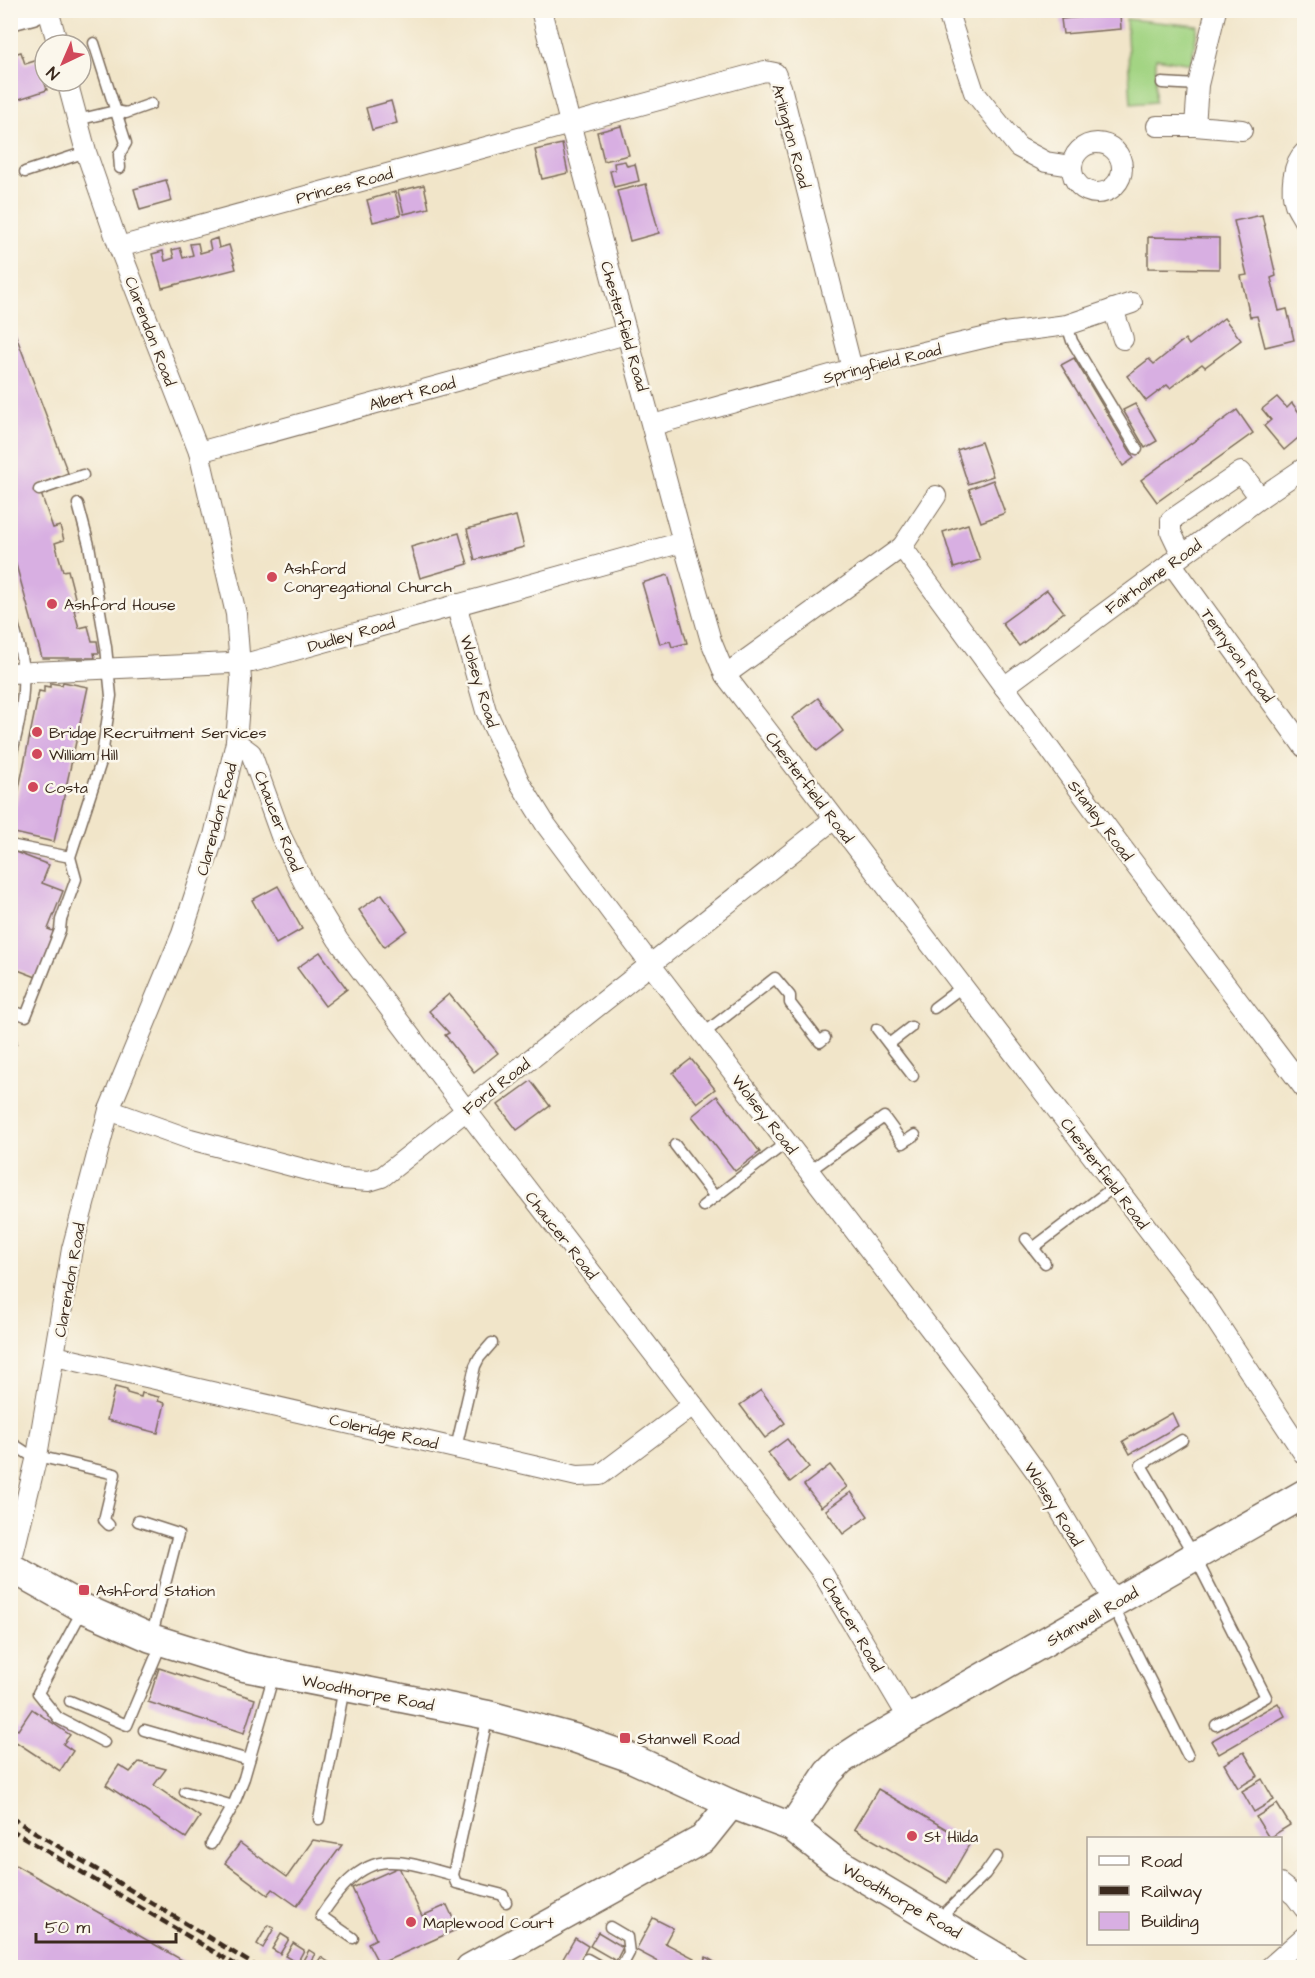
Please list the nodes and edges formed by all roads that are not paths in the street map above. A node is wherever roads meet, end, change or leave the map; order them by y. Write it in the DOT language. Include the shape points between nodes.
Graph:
graph roads {
  1 [pos="32,10"];
  2 [pos="48,10"];
  3 [pos="541,10"];
  4 [pos="947,10"];
  5 [pos="1216,10"];
  6 [pos="10,16"];
  7 [pos="55,33"];
  8 [pos="94,43"];
  9 [pos="1162,83"];
  10 [pos="1198,85"];
  11 [pos="70,93"];
  12 [pos="151,104"];
  13 [pos="115,111"];
  14 [pos="77,120"];
  15 [pos="570,123"];
  16 [pos="1157,126"];
  17 [pos="1195,126"];
  18 [pos="1242,130"];
  19 [pos="86,152"];
  20 [pos="1305,153"];
  21 [pos="1071,166"];
  22 [pos="120,168"];
  23 [pos="25,172"];
  24 [pos="1305,221"];
  25 [pos="119,247"];
  26 [pos="1132,303"];
  27 [pos="1113,309"];
  28 [pos="1067,325"];
  29 [pos="626,334"];
  30 [pos="1123,339"];
  31 [pos="852,369"];
  32 [pos="653,425"];
  33 [pos="1137,449"];
  34 [pos="199,452"];
  35 [pos="1305,468"];
  36 [pos="83,475"];
  37 [pos="39,490"];
  38 [pos="936,496"];
  39 [pos="1260,498"];
  40 [pos="78,504"];
  41 [pos="683,542"];
  42 [pos="902,547"];
  43 [pos="1177,559"];
  44 [pos="456,604"];
  45 [pos="10,613"];
  46 [pos="239,663"];
  47 [pos="108,669"];
  48 [pos="17,673"];
  49 [pos="725,675"];
  50 [pos="1004,687"];
  51 [pos="236,742"];
  52 [pos="1305,747"];
  53 [pos="10,759"];
  54 [pos="834,819"];
  55 [pos="10,845"];
  56 [pos="70,857"];
  57 [pos="650,964"];
  58 [pos="962,987"];
  59 [pos="934,1008"];
  60 [pos="10,1010"];
  61 [pos="911,1026"];
  62 [pos="877,1029"];
  63 [pos="703,1034"];
  64 [pos="825,1038"];
  65 [pos="889,1044"];
  66 [pos="913,1076"];
  67 [pos="1305,1088"];
  68 [pos="109,1110"];
  69 [pos="466,1110"];
  70 [pos="915,1135"];
  71 [pos="787,1142"];
  72 [pos="675,1145"];
  73 [pos="809,1171"];
  74 [pos="1115,1186"];
  75 [pos="715,1197"];
  76 [pos="703,1206"];
  77 [pos="1026,1239"];
  78 [pos="1033,1248"];
  79 [pos="1045,1263"];
  80 [pos="492,1343"];
  81 [pos="55,1356"];
  82 [pos="693,1405"];
  83 [pos="1182,1440"];
  84 [pos="10,1442"];
  85 [pos="456,1448"];
  86 [pos="1305,1454"];
  87 [pos="36,1457"];
  88 [pos="1305,1494"];
  89 [pos="138,1521"];
  90 [pos="110,1526"];
  91 [pos="10,1555"];
  92 [pos="1195,1557"];
  93 [pos="10,1567"];
  94 [pos="1113,1603"];
  95 [pos="83,1608"];
  96 [pos="156,1640"];
  97 [pos="274,1674"];
  98 [pos="344,1688"];
  99 [pos="70,1701"];
  100 [pos="488,1715"];
  101 [pos="909,1719"];
  102 [pos="1216,1725"];
  103 [pos="144,1730"];
  104 [pos="104,1742"];
  105 [pos="1188,1756"];
  106 [pos="249,1760"];
  107 [pos="185,1792"];
  108 [pos="731,1804"];
  109 [pos="233,1806"];
  110 [pos="318,1819"];
  111 [pos="792,1827"];
  112 [pos="211,1844"];
  113 [pos="997,1857"];
  114 [pos="453,1875"];
  115 [pos="1282,1885"];
  116 [pos="506,1902"];
  117 [pos="1305,1908"];
  118 [pos="938,1920"];
  119 [pos="610,1927"];
  120 [pos="1305,1937"];
  121 [pos="353,1938"];
  122 [pos="587,1959"];
  123 [pos="470,1968"];
  124 [pos="603,1968"];
  125 [pos="621,1968"];
  126 [pos="1015,1968"];
  127 [pos="1269,1968"];
  1 -- 6 [label="street"];
  2 -- 7 [label="street"];
  3 -- 15 [label="street, Chesterfield Road"];
  4 -- 21 [label="street" via="974,92 1018,147 1046,162"];
  5 -- 10 [label="street"];
  8 -- 13 [label="lane"];
  9 -- 10 [label="lane"];
  10 -- 17 [label="street"];
  11 -- 14 [label="street, Clarendon Road"];
  12 -- 13 [label="lane" via="126,113"];
  13 -- 14 [label="lane"];
  13 -- 22 [label="lane" via="126,143 119,155"];
  14 -- 19 [label="street, Clarendon Road"];
  15 -- 25 [label="street, Princes Road"];
  15 -- 29 [label="street, Chesterfield Road"];
  15 -- 31 [label="street, Arlington Road" via="765,71 775,73"];
  16 -- 17 [label="street"];
  17 -- 18 [label="street"];
  19 -- 23 [label="lane"];
  19 -- 25 [label="street, Clarendon Road"];
  20 -- 24 [label="street" via="1293,179 1295,203"];
  25 -- 34 [label="street, Clarendon Road"];
  26 -- 27 [label="street, Springfield Road"];
  27 -- 28 [label="street, Springfield Road"];
  27 -- 30 [label="street"];
  28 -- 31 [label="street, Springfield Road" via="1004,333"];
  28 -- 33 [label="lane" via="1072,341"];
  29 -- 32 [label="street, Chesterfield Road"];
  29 -- 34 [label="street, Albert Road"];
  31 -- 32 [label="street, Springfield Road"];
  32 -- 41 [label="street, Chesterfield Road"];
  34 -- 46 [label="street, Clarendon Road" via="236,614"];
  35 -- 39 [label="street, Fairholme Road"];
  36 -- 37 [label="lane"];
  38 -- 42 [label="street"];
  39 -- 43 [label="street, Fairholme Road"];
  39 -- 43 [label="street, Tennyson Road" via="1241,472 1171,520"];
  40 -- 47 [label="lane" via="89,545"];
  41 -- 44 [label="street, Dudley Road"];
  41 -- 49 [label="street, Chesterfield Road" via="711,641"];
  42 -- 49 [label="street"];
  42 -- 50 [label="street, Stanley Road"];
  43 -- 50 [label="street, Fairholme Road"];
  43 -- 52 [label="street, Tennyson Road"];
  44 -- 46 [label="street, Dudley Road"];
  44 -- 57 [label="street, Wolsey Road" via="486,711 520,783 546,825"];
  45 -- 48 [label="lane" via="20,651"];
  46 -- 47 [label="street, Dudley Road"];
  46 -- 51 [label="street, Clarendon Road"];
  47 -- 48 [label="street, Dudley Road"];
  47 -- 56 [label="lane" via="111,696 101,762"];
  48 -- 53 [label="lane" via="19,727"];
  49 -- 54 [label="street, Chesterfield Road"];
  50 -- 67 [label="street, Stanley Road"];
  51 -- 68 [label="street, Clarendon Road" via="214,836 182,934"];
  51 -- 69 [label="street, Chaucer Road" via="251,753 281,836 338,940"];
  54 -- 57 [label="street, Ford Road"];
  54 -- 58 [label="street, Chesterfield Road"];
  55 -- 56 [label="lane"];
  56 -- 60 [label="lane" via="76,879 60,930 26,1016"];
  57 -- 63 [label="street, Wolsey Road"];
  57 -- 69 [label="street, Ford Road"];
  58 -- 59 [label="lane"];
  58 -- 74 [label="street, Chesterfield Road"];
  61 -- 65 [label="lane"];
  62 -- 65 [label="lane"];
  63 -- 64 [label="lane" via="775,978 820,1042"];
  63 -- 71 [label="street, Wolsey Road"];
  65 -- 66 [label="lane"];
  68 -- 69 [label="street, Ford Road" via="190,1139 340,1179 369,1181 382,1177"];
  68 -- 81 [label="street, Clarendon Road" via="72,1249"];
  69 -- 82 [label="street, Chaucer Road"];
  70 -- 73 [label="lane" via="903,1143 884,1117"];
  71 -- 73 [label="street, Wolsey Road"];
  71 -- 75 [label="lane"];
  72 -- 75 [label="lane"];
  73 -- 94 [label="street, Wolsey Road" via="1042,1480"];
  74 -- 78 [label="lane"];
  74 -- 86 [label="street, Chesterfield Road" via="1203,1301"];
  75 -- 76 [label="lane"];
  77 -- 78 [label="lane"];
  78 -- 79 [label="lane"];
  80 -- 85 [label="lane" via="476,1366"];
  81 -- 85 [label="street, Coleridge Road"];
  81 -- 87 [label="street, Clarendon Road"];
  82 -- 85 [label="street, Coleridge Road" via="600,1474 577,1476"];
  82 -- 101 [label="street, Chaucer Road" via="822,1572"];
  83 -- 92 [label="lane" via="1141,1465"];
  84 -- 87 [label="lane"];
  87 -- 90 [label="lane" via="115,1474 104,1520"];
  87 -- 91 [label="street, Clarendon Road"];
  88 -- 92 [label="street, Stanwell Road"];
  89 -- 96 [label="lane" via="178,1534"];
  92 -- 94 [label="street, Stanwell Road"];
  92 -- 102 [label="lane" via="1266,1697"];
  93 -- 95 [label="street, Woodthorpe Road"];
  94 -- 101 [label="street, Stanwell Road"];
  94 -- 105 [label="lane"];
  95 -- 96 [label="street, Woodthorpe Road"];
  95 -- 104 [label="lane" via="38,1693 58,1718"];
  96 -- 97 [label="street, Woodthorpe Road"];
  96 -- 99 [label="lane" via="126,1725"];
  97 -- 98 [label="street, Woodthorpe Road"];
  97 -- 106 [label="lane"];
  98 -- 100 [label="street, Woodthorpe Road"];
  98 -- 110 [label="lane"];
  100 -- 108 [label="street, Woodthorpe Road" via="630,1757"];
  100 -- 114 [label="lane"];
  101 -- 111 [label="street, Stanwell Road" via="841,1760"];
  103 -- 106 [label="lane"];
  106 -- 109 [label="lane"];
  107 -- 109 [label="lane"];
  108 -- 111 [label="street"];
  108 -- 123 [label="street" via="703,1839"];
  109 -- 112 [label="lane"];
  111 -- 118 [label="street, Woodthorpe Road" via="834,1860"];
  113 -- 118 [label="lane"];
  114 -- 116 [label="lane" via="456,1883 503,1895"];
  114 -- 121 [label="lane" via="402,1863 366,1867 335,1895 321,1916"];
  115 -- 117 [label="street"];
  118 -- 126 [label="street, Woodthorpe Road"];
  119 -- 125 [label="lane" via="627,1937 629,1953"];
  120 -- 127 [label="street"];
  122 -- 124 [label="lane"];
}
